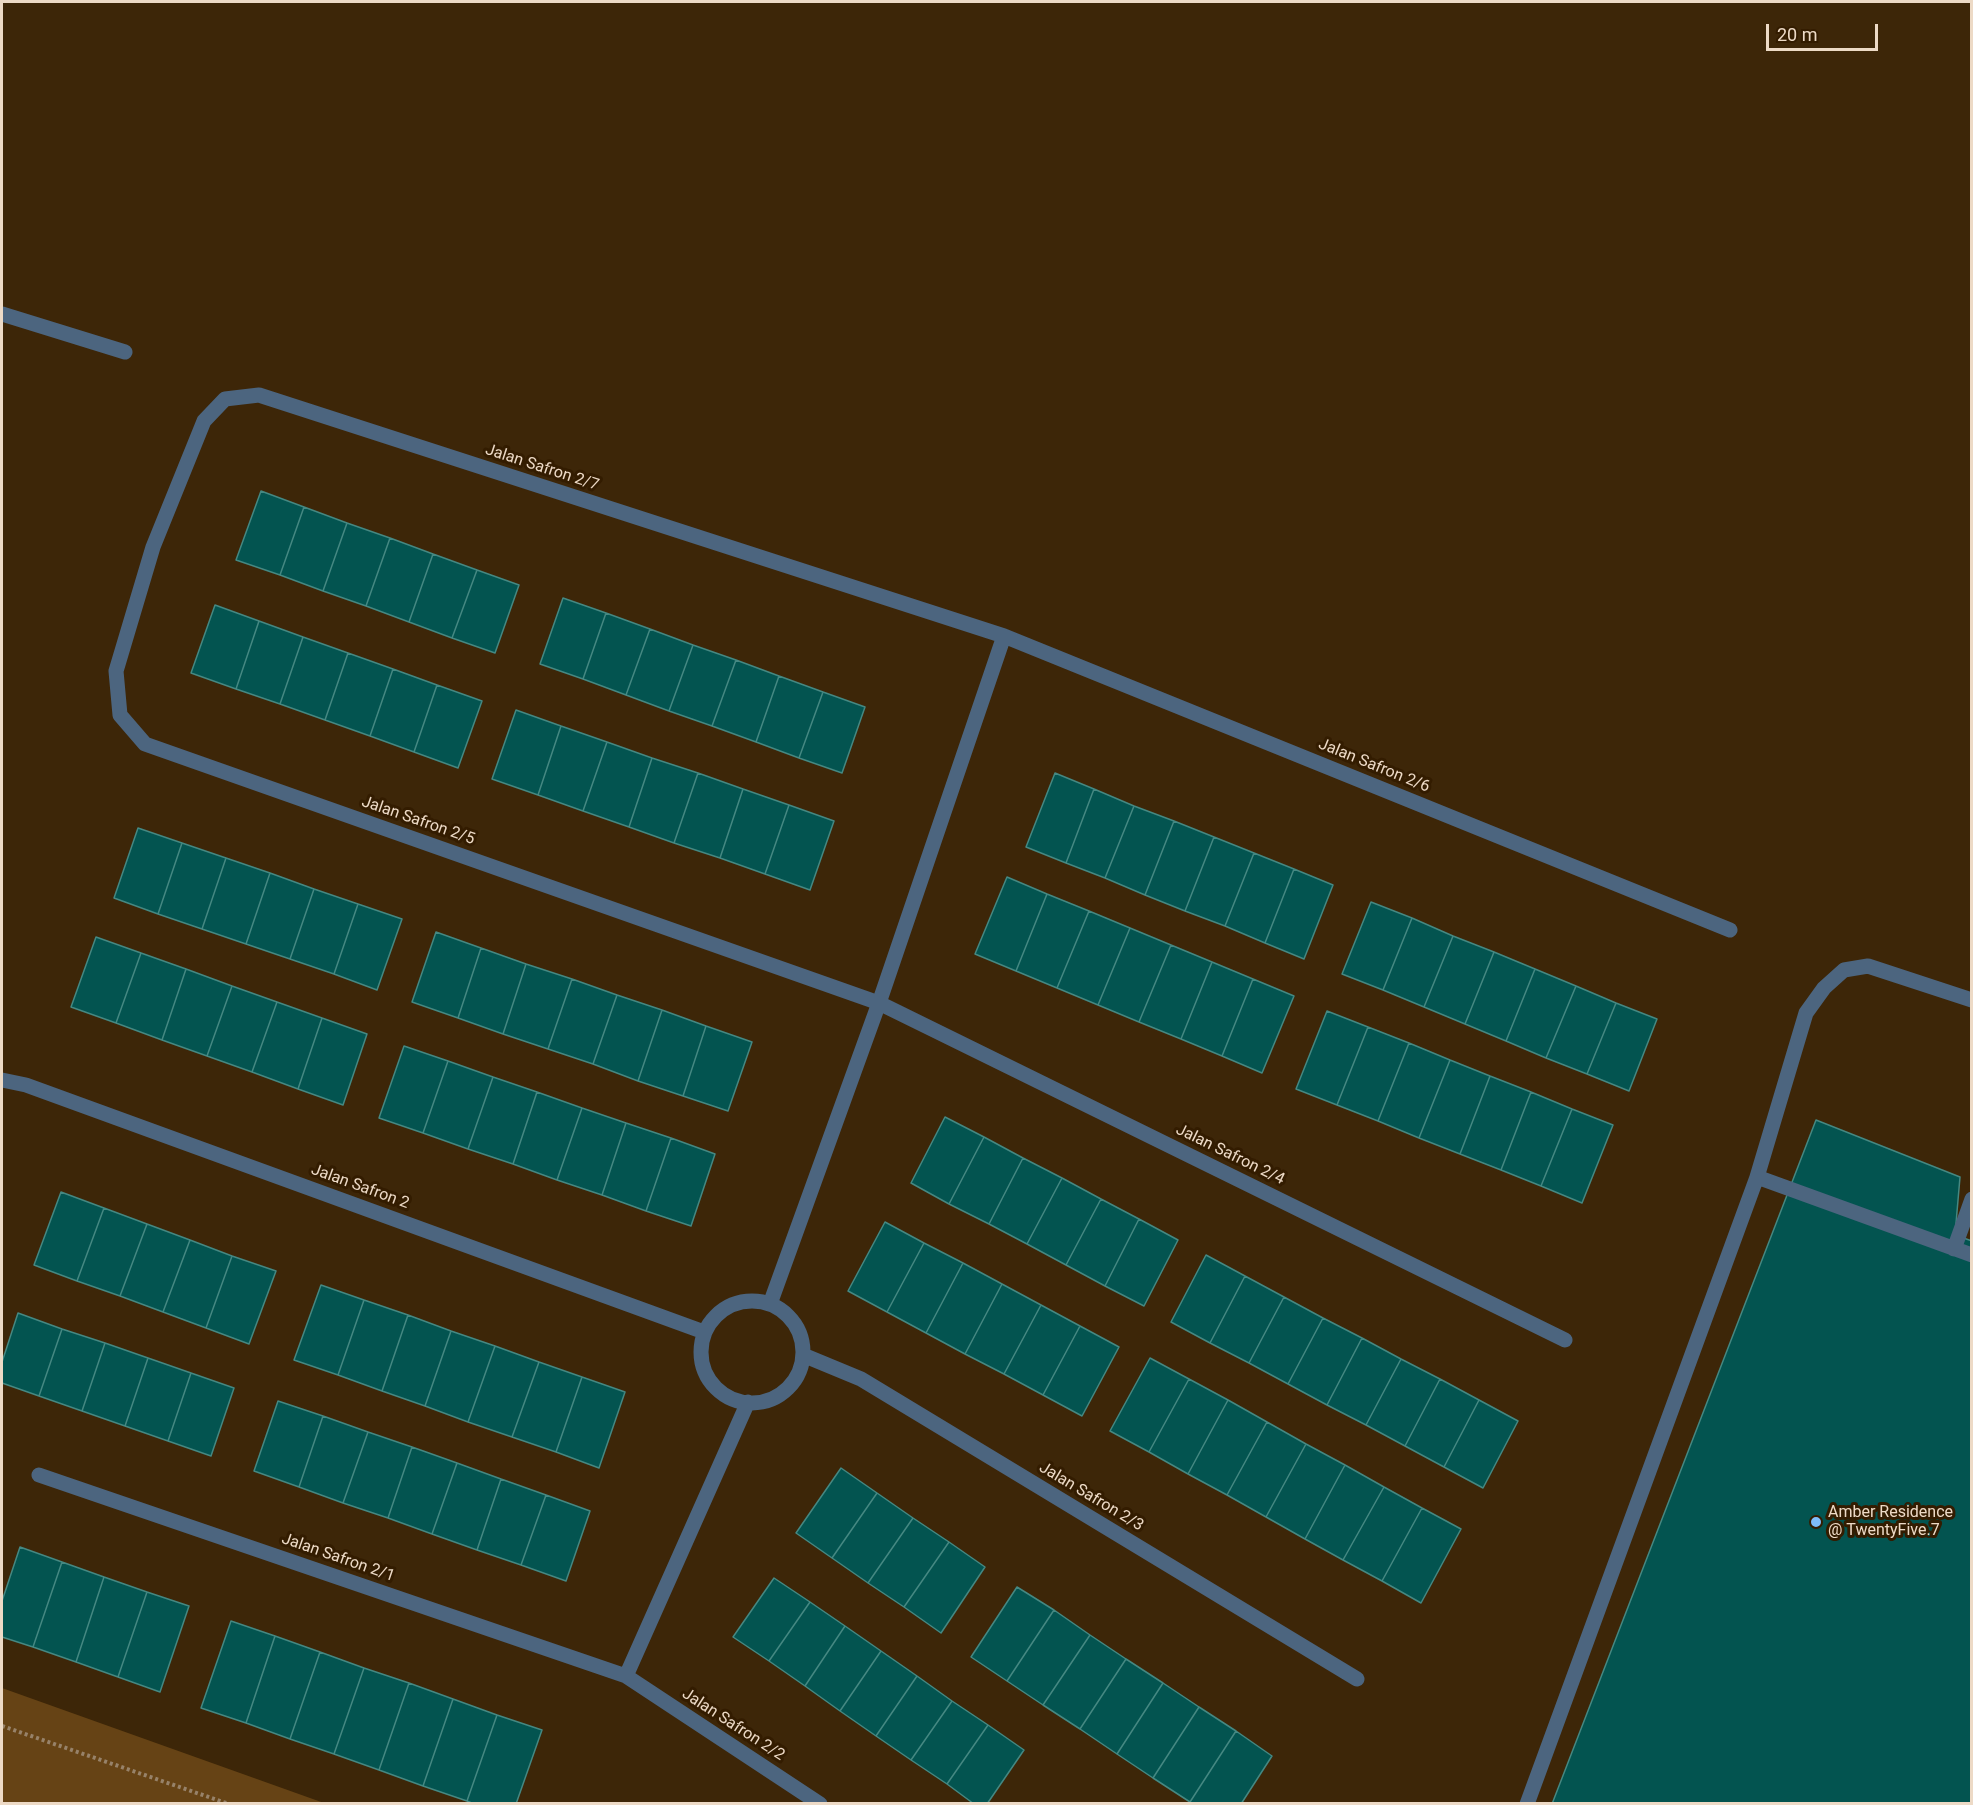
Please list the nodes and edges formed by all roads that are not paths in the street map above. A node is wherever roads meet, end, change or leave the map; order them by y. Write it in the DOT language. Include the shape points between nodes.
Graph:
graph roads {
  1 [pos="2,314"];
  2 [pos="125,352"];
  3 [pos="153,547"];
  4 [pos="1004,636"];
  5 [pos="1730,930"];
  6 [pos="1971,1000"];
  7 [pos="879,1003"];
  8 [pos="2,1080"];
  9 [pos="1757,1177"];
  10 [pos="1971,1199"];
  11 [pos="1954,1249"];
  12 [pos="1971,1255"];
  13 [pos="770,1304"];
  14 [pos="704,1332"];
  15 [pos="1565,1340"];
  16 [pos="803,1355"];
  17 [pos="748,1402"];
  18 [pos="39,1475"];
  19 [pos="626,1676"];
  20 [pos="1357,1679"];
  21 [pos="820,1803"];
  22 [pos="1527,1803"];
  1 -- 2 [label="street"];
  3 -- 4 [label="street, Jalan Safron 2/7" via="204,421 225,399 259,395"];
  3 -- 7 [label="street, Jalan Safron 2/5" via="116,671 120,715 146,744"];
  4 -- 5 [label="street, Jalan Safron 2/6"];
  4 -- 7 [label="street"];
  6 -- 9 [label="street" via="1868,966 1844,970 1824,988 1806,1013"];
  7 -- 13 [label="street"];
  7 -- 15 [label="street, Jalan Safron 2/4"];
  8 -- 14 [label="street, Jalan Safron 2" via="26,1084"];
  9 -- 11 [label="street"];
  9 -- 22 [label="street"];
  10 -- 11 [label="street"];
  11 -- 12 [label="street"];
  13 -- 14 [label="street" via="739,1302 712,1318"];
  13 -- 16 [label="street" via="795,1324"];
  14 -- 17 [label="street" via="700,1348 709,1379 719,1391"];
  16 -- 17 [label="street" via="791,1384 764,1401"];
  16 -- 20 [label="street, Jalan Safron 2/3" via="861,1379"];
  17 -- 19 [label="street"];
  18 -- 19 [label="street, Jalan Safron 2/1"];
  19 -- 21 [label="street, Jalan Safron 2/2"];
}
